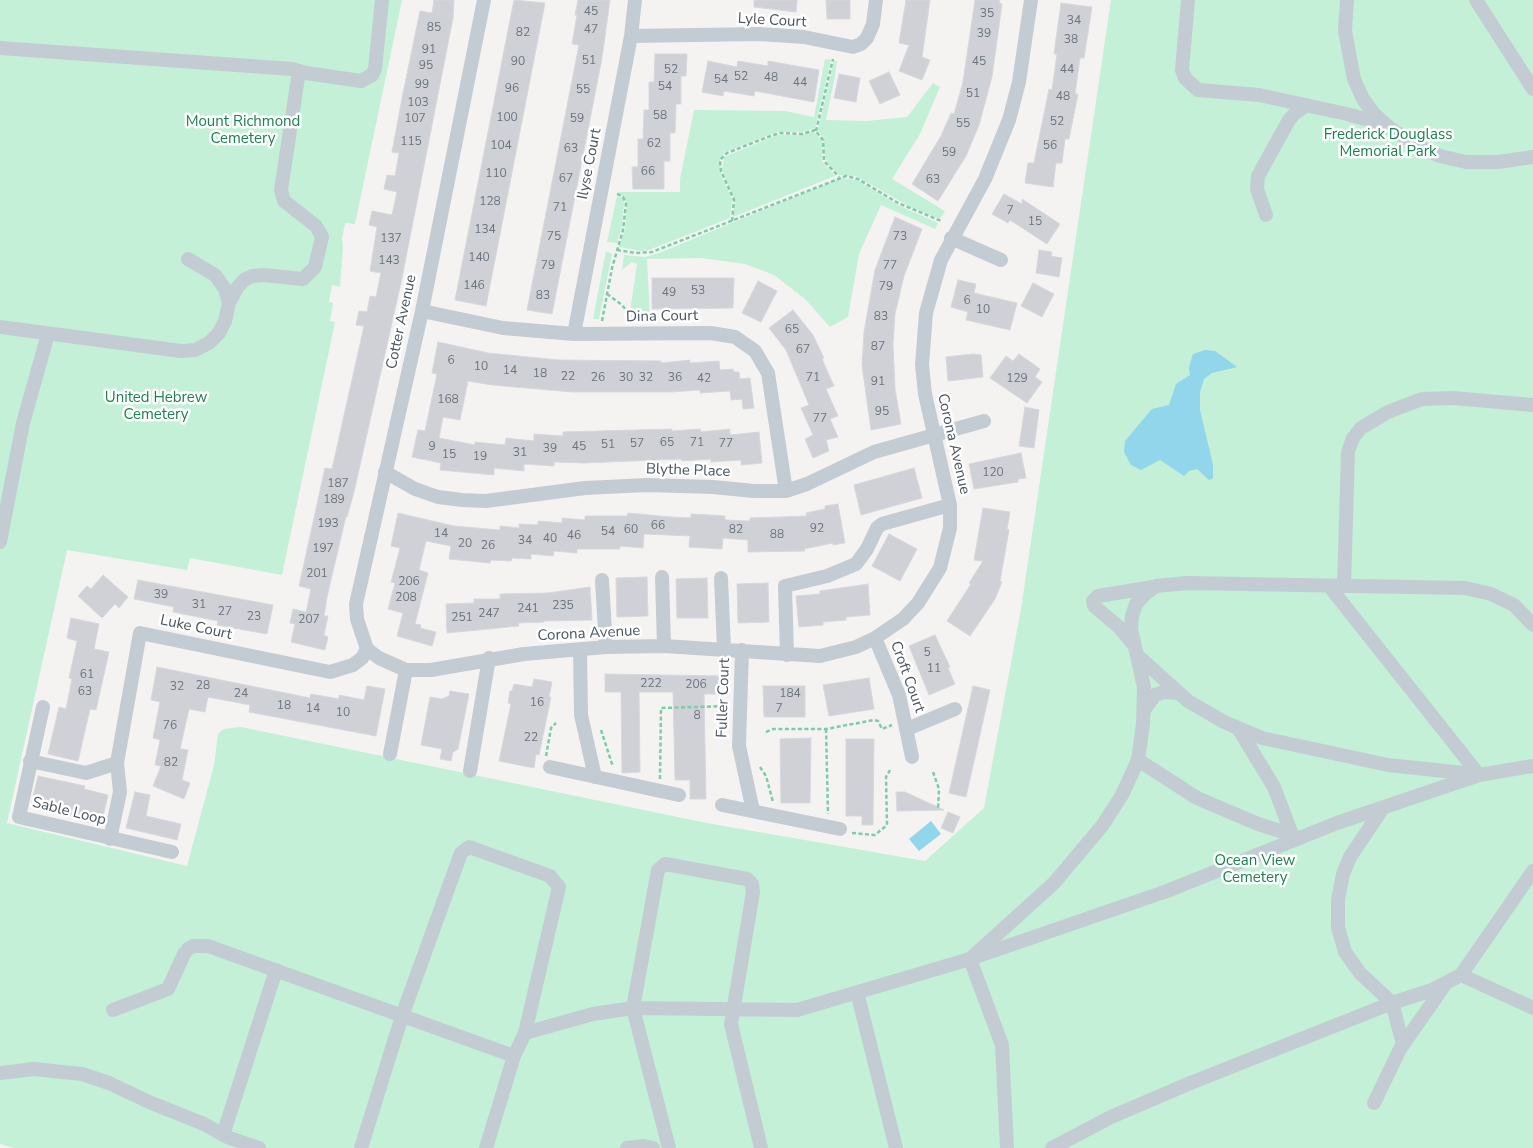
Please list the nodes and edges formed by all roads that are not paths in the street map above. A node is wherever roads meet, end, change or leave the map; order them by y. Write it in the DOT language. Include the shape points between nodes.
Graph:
graph roads {
  1 [pos="382,0"];
  2 [pos="484,0"];
  3 [pos="635,0"];
  4 [pos="876,0"];
  5 [pos="1031,0"];
  6 [pos="1188,0"];
  7 [pos="1347,0"];
  8 [pos="1476,0"];
  9 [pos="631,36"];
  10 [pos="0,48"];
  11 [pos="299,71"];
  12 [pos="1533,89"];
  13 [pos="1307,105"];
  14 [pos="1386,125"];
  15 [pos="1533,157"];
  16 [pos="1266,215"];
  17 [pos="951,238"];
  18 [pos="188,259"];
  19 [pos="1001,260"];
  20 [pos="229,303"];
  21 [pos="422,310"];
  22 [pos="0,327"];
  23 [pos="48,334"];
  24 [pos="574,334"];
  25 [pos="1533,405"];
  26 [pos="984,421"];
  27 [pos="933,435"];
  28 [pos="385,472"];
  29 [pos="6,485"];
  30 [pos="786,491"];
  31 [pos="950,504"];
  32 [pos="0,542"];
  33 [pos="662,577"];
  34 [pos="721,578"];
  35 [pos="602,580"];
  36 [pos="1156,586"];
  37 [pos="1329,586"];
  38 [pos="1344,586"];
  39 [pos="1533,625"];
  40 [pos="875,638"];
  41 [pos="664,646"];
  42 [pos="606,648"];
  43 [pos="367,649"];
  44 [pos="724,649"];
  45 [pos="580,650"];
  46 [pos="742,650"];
  47 [pos="1137,652"];
  48 [pos="787,655"];
  49 [pos="489,658"];
  50 [pos="406,670"];
  51 [pos="1178,693"];
  52 [pos="43,707"];
  53 [pos="955,709"];
  54 [pos="1144,710"];
  55 [pos="901,726"];
  56 [pos="1238,728"];
  57 [pos="390,754"];
  58 [pos="912,757"];
  59 [pos="1138,760"];
  60 [pos="30,761"];
  61 [pos="117,763"];
  62 [pos="548,763"];
  63 [pos="1533,766"];
  64 [pos="470,772"];
  65 [pos="1479,775"];
  66 [pos="595,777"];
  67 [pos="678,795"];
  68 [pos="722,805"];
  69 [pos="1384,808"];
  70 [pos="753,811"];
  71 [pos="846,831"];
  72 [pos="1293,837"];
  73 [pos="110,839"];
  74 [pos="172,852"];
  75 [pos="1533,872"];
  76 [pos="970,959"];
  77 [pos="276,970"];
  78 [pos="1461,975"];
  79 [pos="1446,983"];
  80 [pos="858,992"];
  81 [pos="1392,1003"];
  82 [pos="633,1008"];
  83 [pos="1533,1008"];
  84 [pos="113,1010"];
  85 [pos="733,1010"];
  86 [pos="402,1016"];
  87 [pos="524,1033"];
  88 [pos="1404,1044"];
  89 [pos="514,1056"];
  90 [pos="0,1073"];
  91 [pos="1374,1103"];
  92 [pos="223,1135"];
  93 [pos="259,1148"];
  94 [pos="361,1148"];
  95 [pos="486,1148"];
  96 [pos="626,1148"];
  97 [pos="652,1148"];
  98 [pos="669,1148"];
  99 [pos="761,1148"];
  100 [pos="896,1148"];
  101 [pos="1007,1148"];
  102 [pos="1052,1148"];
  1 -- 11 [label="street" via="372,75 361,81"];
  2 -- 21 [label="street, Cotter Avenue"];
  3 -- 9 [label="street, Ilyse Court"];
  4 -- 9 [label="street, Lyle Court" via="873,24 867,38 853,47 804,37 759,34"];
  5 -- 17 [label="street, Corona Avenue" via="1019,82 1009,120 986,179"];
  6 -- 13 [label="street" via="1181,60 1182,70 1192,85 1198,90 1259,95"];
  7 -- 14 [label="street" via="1345,31 1354,79 1363,99"];
  8 -- 12 [label="street"];
  9 -- 24 [label="street, Ilyse Court"];
  10 -- 11 [label="street"];
  11 -- 20 [label="street" via="281,190 284,201 320,231 322,237 315,268 303,279 263,274 252,276 237,288"];
  13 -- 14 [label="street"];
  13 -- 16 [label="street" via="1289,120 1258,176 1258,195"];
  14 -- 15 [label="street" via="1420,147 1466,162"];
  17 -- 19 [label="street"];
  17 -- 27 [label="street, Corona Avenue" via="933,283 923,339 925,394"];
  18 -- 20 [label="street" via="216,275"];
  20 -- 23 [label="street" via="218,333 209,343 195,350 181,351"];
  21 -- 24 [label="street, Dina Court" via="503,328"];
  21 -- 28 [label="street, Cotter Avenue"];
  22 -- 23 [label="street"];
  23 -- 29 [label="street"];
  24 -- 30 [label="street, Dina Court" via="711,333 745,342 755,351 768,373"];
  25 -- 38 [label="street" via="1453,398 1422,399 1388,412 1362,428 1353,438 1348,452"];
  26 -- 27 [label="street, Blythe Place"];
  27 -- 30 [label="street, Blythe Place" via="874,452"];
  27 -- 31 [label="street, Corona Avenue"];
  28 -- 30 [label="street, Blythe Place" via="438,497 462,500 486,501 585,488 647,485"];
  28 -- 43 [label="street, Cotter Avenue" via="356,604"];
  29 -- 32 [label="street"];
  31 -- 40 [label="street, Corona Avenue" via="946,549 931,586 903,619"];
  31 -- 48 [label="street" via="882,524 856,564 827,576 785,586"];
  33 -- 41 [label="street"];
  34 -- 44 [label="street"];
  35 -- 42 [label="street"];
  36 -- 37 [label="street" via="1187,583"];
  36 -- 47 [label="street" via="1136,604 1132,616 1131,629"];
  36 -- 47 [label="street" via="1098,596 1093,601 1094,606 1120,628"];
  37 -- 38 [label="street"];
  37 -- 65 [label="street"];
  38 -- 39 [label="street" via="1465,588 1491,594 1514,605"];
  40 -- 48 [label="street, Corona Avenue" via="820,656"];
  40 -- 55 [label="street, Croft Court" via="899,695"];
  41 -- 42 [label="street, Corona Avenue"];
  41 -- 44 [label="street, Corona Avenue"];
  42 -- 45 [label="street, Corona Avenue"];
  43 -- 50 [label="street, Corona Avenue"];
  43 -- 61 [label="street, Luke Court" via="353,665 330,672 140,633"];
  44 -- 46 [label="street, Corona Avenue"];
  45 -- 49 [label="street, Corona Avenue"];
  45 -- 66 [label="street" via="580,715"];
  46 -- 48 [label="street, Corona Avenue"];
  46 -- 70 [label="street, Fuller Court" via="739,746"];
  47 -- 51 [label="street"];
  47 -- 54 [label="street" via="1144,686"];
  49 -- 50 [label="street, Corona Avenue" via="431,670"];
  49 -- 64 [label="street"];
  50 -- 57 [label="street"];
  51 -- 54 [label="street" via="1155,695"];
  51 -- 56 [label="street" via="1209,714"];
  52 -- 60 [label="street, Sable Loop"];
  53 -- 55 [label="street"];
  54 -- 59 [label="street"];
  55 -- 58 [label="street, Croft Court"];
  56 -- 65 [label="street" via="1262,738 1326,753 1388,765"];
  56 -- 72 [label="street" via="1274,786"];
  59 -- 72 [label="street" via="1172,784 1221,810"];
  59 -- 76 [label="street" via="1122,795 1080,855"];
  60 -- 61 [label="street" via="86,773"];
  60 -- 73 [label="street, Sable Loop" via="19,817"];
  61 -- 73 [label="street, Sable Loop" via="120,792"];
  62 -- 66 [label="street"];
  63 -- 65 [label="street"];
  65 -- 69 [label="street"];
  66 -- 67 [label="street"];
  68 -- 70 [label="street"];
  69 -- 72 [label="street"];
  69 -- 81 [label="street" via="1350,857 1343,874 1338,900 1338,927 1345,952 1360,973"];
  70 -- 71 [label="street"];
  72 -- 76 [label="street" via="1167,891"];
  73 -- 74 [label="street, Sable Loop"];
  75 -- 78 [label="street"];
  76 -- 80 [label="street"];
  76 -- 101 [label="street" via="1002,1045"];
  77 -- 84 [label="street" via="208,946 193,946 184,954 168,989"];
  77 -- 86 [label="street"];
  77 -- 92 [label="street"];
  78 -- 79 [label="street"];
  78 -- 83 [label="street"];
  79 -- 81 [label="street"];
  79 -- 88 [label="street"];
  80 -- 85 [label="street" via="796,1010"];
  80 -- 100 [label="street"];
  81 -- 88 [label="street"];
  81 -- 102 [label="street" via="1188,1084 1111,1117"];
  82 -- 85 [label="street"];
  82 -- 85 [label="street" via="658,870 665,864 747,879 752,884 754,892"];
  82 -- 87 [label="street" via="584,1016"];
  82 -- 98 [label="street"];
  85 -- 99 [label="street" via="732,1032"];
  86 -- 87 [label="street" via="461,853 469,847 550,876 558,887"];
  86 -- 89 [label="street"];
  86 -- 94 [label="street"];
  87 -- 89 [label="street"];
  88 -- 91 [label="street"];
  89 -- 95 [label="street"];
  90 -- 92 [label="street" via="34,1069 82,1074 204,1124"];
  92 -- 93 [label="street"];
  96 -- 97 [label="street"];
}
